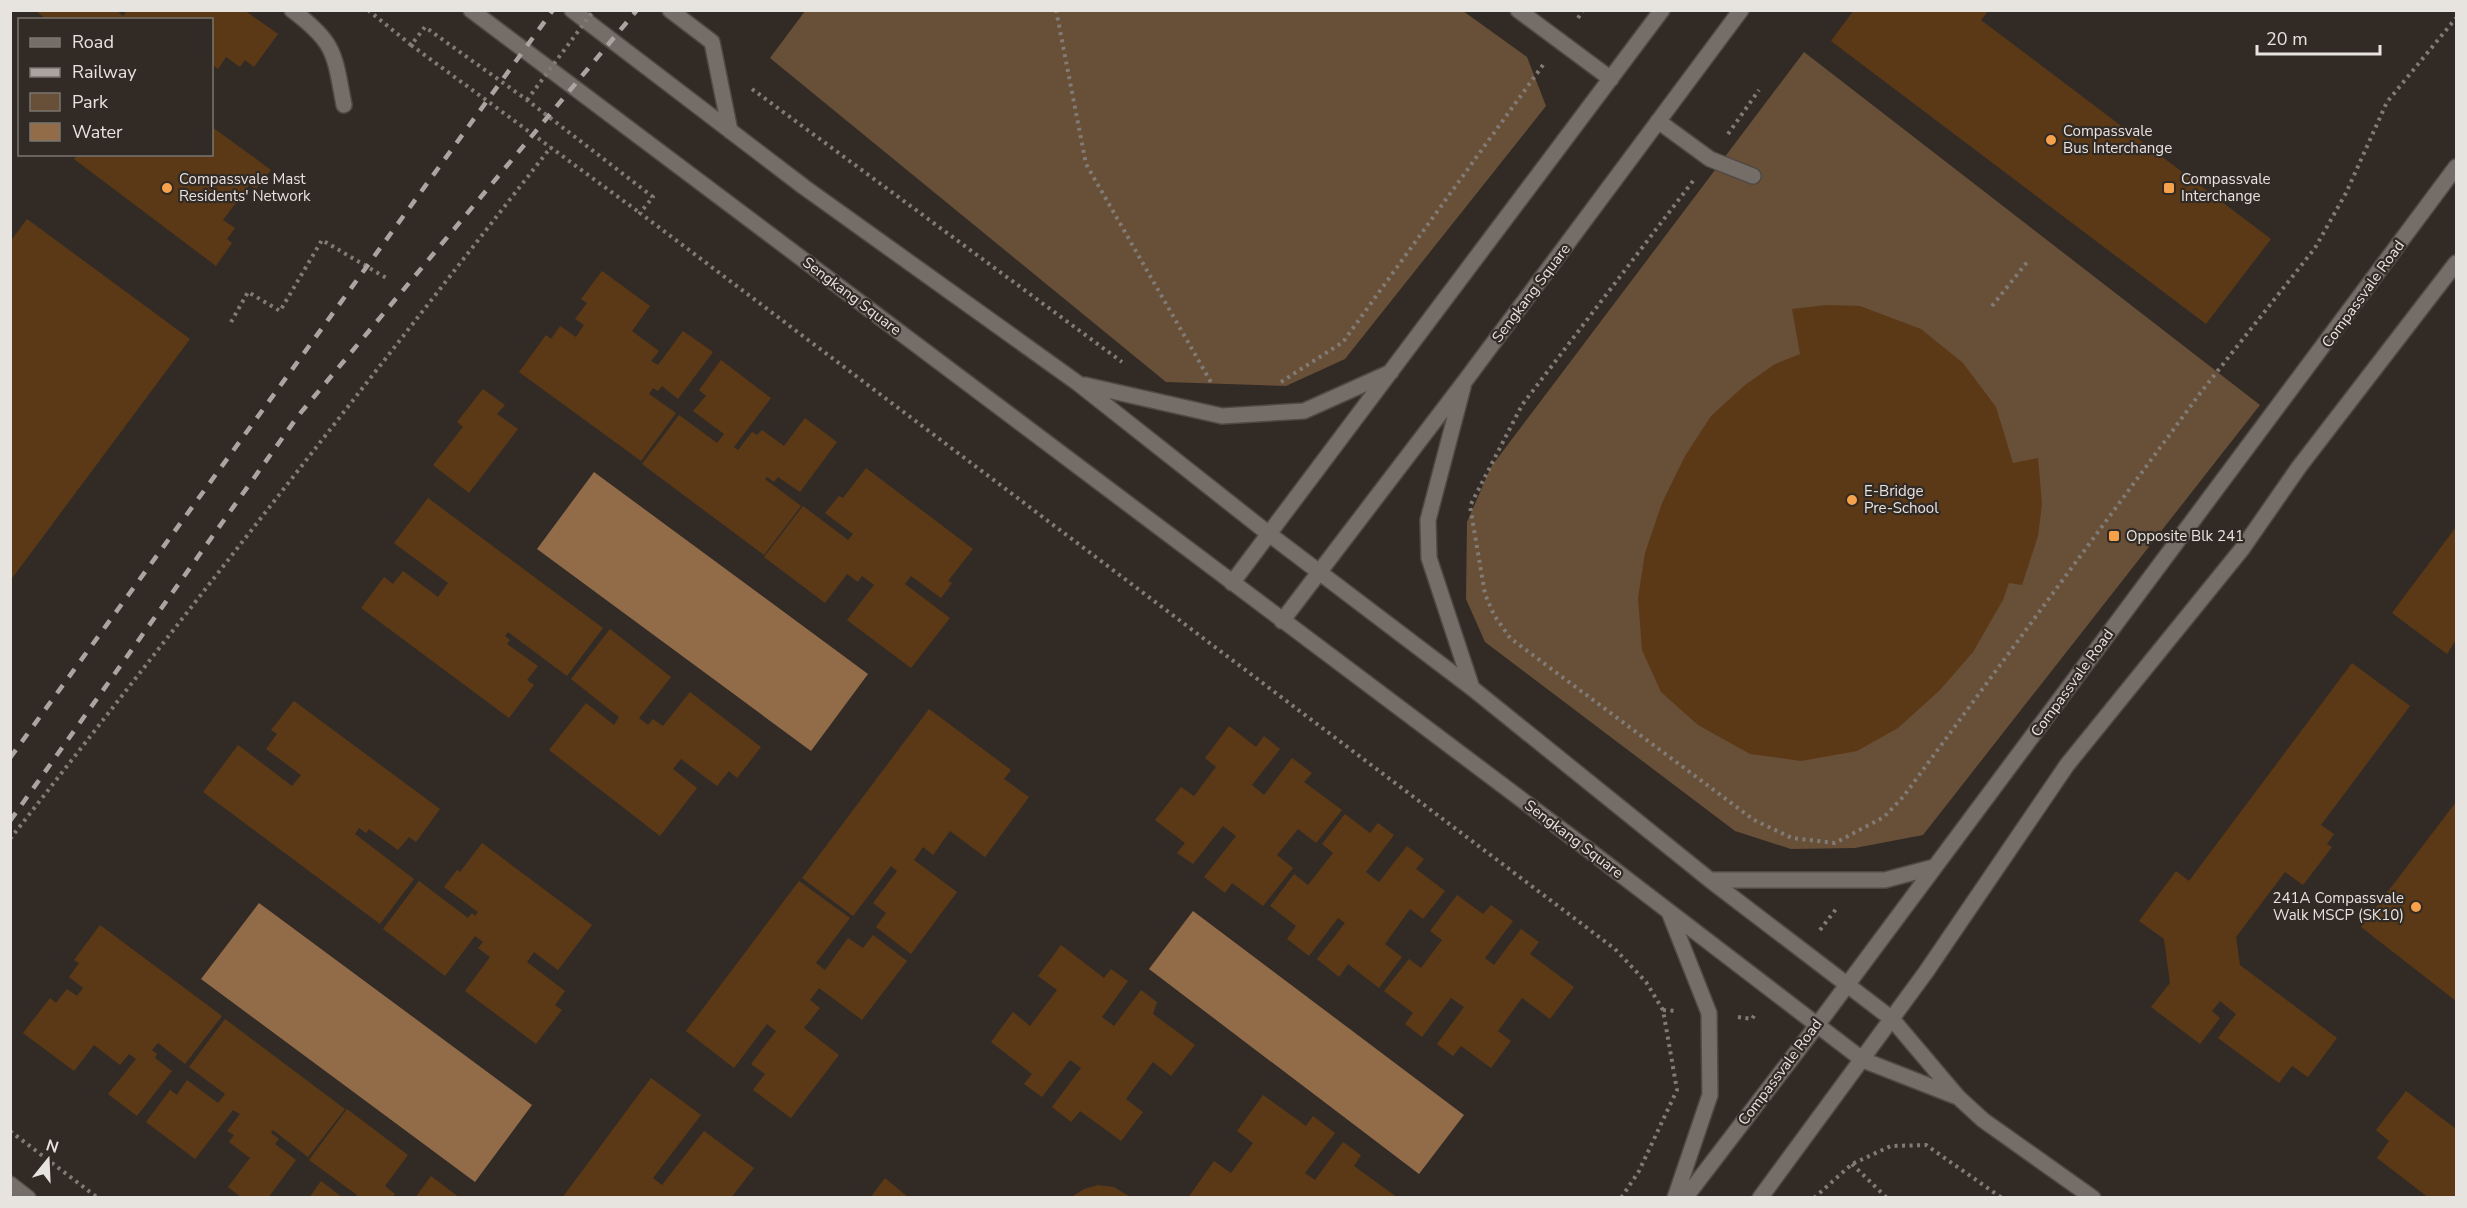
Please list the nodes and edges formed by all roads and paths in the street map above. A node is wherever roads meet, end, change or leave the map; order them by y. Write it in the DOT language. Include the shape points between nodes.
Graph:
graph roads {
  1 [pos="292,10"];
  2 [pos="368,10"];
  3 [pos="471,10"];
  4 [pos="572,10"];
  5 [pos="594,10"];
  6 [pos="670,10"];
  7 [pos="1056,10"];
  8 [pos="1518,10"];
  9 [pos="1583,10"];
  10 [pos="1662,10"];
  11 [pos="1740,10"];
  12 [pos="2457,18"];
  13 [pos="1560,41"];
  14 [pos="411,45"];
  15 [pos="715,62"];
  16 [pos="1611,79"];
  17 [pos="1759,90"];
  18 [pos="527,100"];
  19 [pos="344,105"];
  20 [pos="1658,121"];
  21 [pos="730,131"];
  22 [pos="551,147"];
  23 [pos="1710,159"];
  24 [pos="2457,167"];
  25 [pos="1753,176"];
  26 [pos="640,213"];
  27 [pos="2028,261"];
  28 [pos="2457,263"];
  29 [pos="388,279"];
  30 [pos="1992,306"];
  31 [pos="231,322"];
  32 [pos="1128,366"];
  33 [pos="1394,370"];
  34 [pos="1465,381"];
  35 [pos="1079,384"];
  36 [pos="1277,385"];
  37 [pos="1214,387"];
  38 [pos="1269,534"];
  39 [pos="1319,573"];
  40 [pos="1232,583"];
  41 [pos="1282,621"];
  42 [pos="1472,688"];
  43 [pos="10,839"];
  44 [pos="1934,867"];
  45 [pos="1710,880"];
  46 [pos="1669,912"];
  47 [pos="1846,984"];
  48 [pos="1892,1019"];
  49 [pos="1818,1024"];
  50 [pos="1863,1060"];
  51 [pos="1958,1098"];
  52 [pos="10,1131"];
  53 [pos="1852,1164"];
  54 [pos="10,1184"];
  55 [pos="28,1197"];
  56 [pos="98,1197"];
  57 [pos="1621,1197"];
  58 [pos="1674,1197"];
  59 [pos="1685,1197"];
  60 [pos="1760,1197"];
  61 [pos="1814,1197"];
  62 [pos="1887,1197"];
  63 [pos="2002,1197"];
  64 [pos="2093,1197"];
  1 -- 19 [label="street" via="318,30 336,59"];
  2 -- 14 [label="path"];
  3 -- 40 [label="street, Sengkang Square"];
  4 -- 21 [label="street"];
  5 -- 18 [label="path, bridge"];
  6 -- 15 [label="street" via="712,42"];
  7 -- 37 [label="path" via="1086,164"];
  8 -- 13 [label="street"];
  9 -- 13 [label="path"];
  10 -- 16 [label="street"];
  11 -- 20 [label="street, Sengkang Square"];
  12 -- 23 [label="path" via="2387,102 2346,193 2315,248 2201,392 1903,797 1884,817 1835,843 1792,838 1754,820 1510,638 1485,594 1476,550 1470,506 1522,405"];
  13 -- 16 [label="street"];
  13 -- 36 [label="path" via="1343,342"];
  14 -- 18 [label="path" via="425,27"];
  14 -- 22 [label="path"];
  15 -- 21 [label="street"];
  15 -- 32 [label="path"];
  16 -- 33 [label="street"];
  17 -- 23 [label="path"];
  18 -- 26 [label="path" via="652,197"];
  20 -- 23 [label="street"];
  20 -- 34 [label="street, Sengkang Square"];
  21 -- 35 [label="street"];
  22 -- 26 [label="path"];
  22 -- 43 [label="path"];
  23 -- 25 [label="street"];
  24 -- 44 [label="street, Compassvale Road"];
  26 -- 57 [label="path" via="1615,949 1646,982 1663,1010 1677,1090 1639,1171"];
  27 -- 30 [label="path"];
  28 -- 48 [label="street" via="2299,467 2242,549 2067,765"];
  29 -- 31 [label="path" via="322,240 280,311 248,292"];
  33 -- 35 [label="street" via="1304,411 1222,416"];
  33 -- 38 [label="street"];
  34 -- 39 [label="street, Sengkang Square"];
  34 -- 42 [label="street" via="1428,520 1429,558"];
  35 -- 38 [label="street"];
  38 -- 39 [label="street"];
  38 -- 40 [label="street"];
  39 -- 41 [label="street, Sengkang Square"];
  39 -- 42 [label="street"];
  40 -- 41 [label="street, Sengkang Square"];
  41 -- 46 [label="street, Sengkang Square"];
  42 -- 45 [label="street"];
  44 -- 45 [label="street" via="1885,880"];
  44 -- 47 [label="street, Compassvale Road"];
  45 -- 47 [label="street"];
  46 -- 49 [label="street, Sengkang Square"];
  46 -- 58 [label="street" via="1709,1013 1710,1095"];
  47 -- 48 [label="street"];
  47 -- 49 [label="street, Compassvale Road"];
  48 -- 50 [label="street"];
  48 -- 51 [label="street"];
  49 -- 50 [label="street, Sengkang Square"];
  49 -- 59 [label="street, Compassvale Road"];
  50 -- 51 [label="street, Sengkang Square"];
  50 -- 60 [label="street"];
  51 -- 64 [label="street"];
  52 -- 56 [label="path"];
  53 -- 61 [label="path"];
  53 -- 62 [label="path"];
  53 -- 63 [label="path" via="1891,1146 1926,1144"];
  54 -- 55 [label="street"];
}
